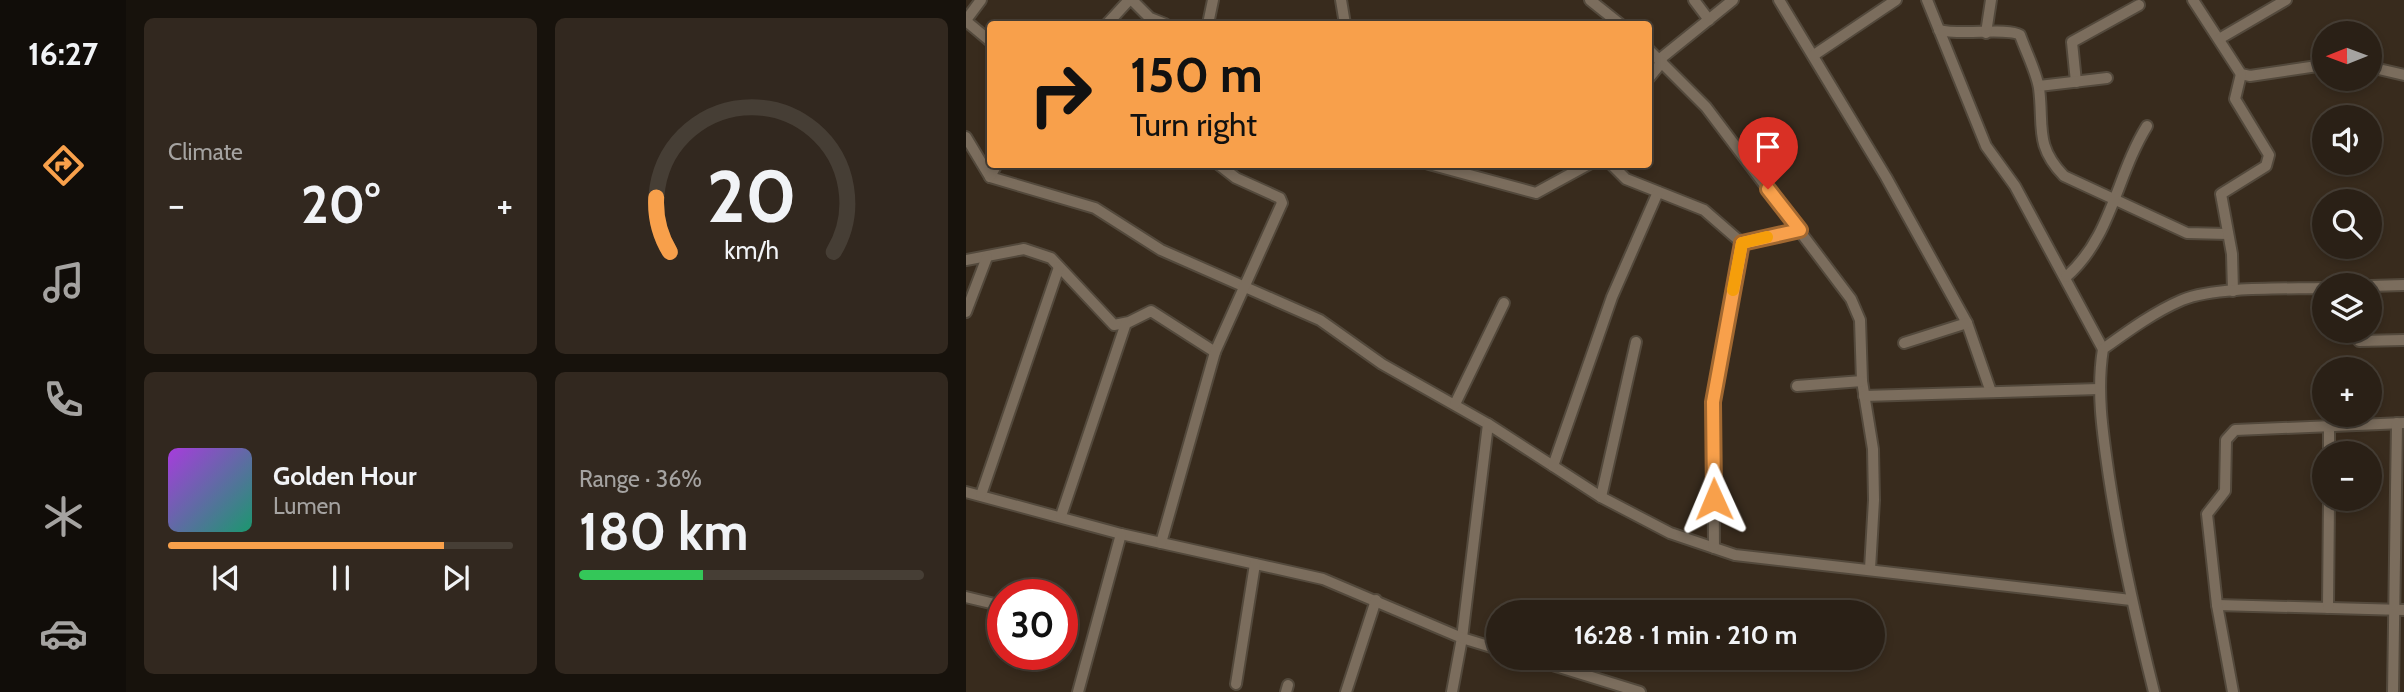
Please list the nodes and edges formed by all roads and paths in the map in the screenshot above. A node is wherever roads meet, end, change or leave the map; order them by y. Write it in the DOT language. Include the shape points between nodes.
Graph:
graph roads {
  1 [pos="981,0"];
  2 [pos="1131,0"];
  3 [pos="1213,0"];
  4 [pos="1341,0"];
  5 [pos="1590,0"];
  6 [pos="1694,0"];
  7 [pos="1733,0"];
  8 [pos="1779,0"];
  9 [pos="1896,0"];
  10 [pos="1927,0"];
  11 [pos="1991,0"];
  12 [pos="2193,0"];
  13 [pos="2286,0"];
  14 [pos="2140,5"];
  15 [pos="966,20"];
  16 [pos="1709,20"];
  17 [pos="1110,21"];
  18 [pos="1157,21"];
  19 [pos="1209,21"];
  20 [pos="1343,21"];
  21 [pos="1616,21"];
  22 [pos="1939,30"];
  23 [pos="1986,33"];
  24 [pos="987,38"];
  25 [pos="2219,39"];
  26 [pos="1652,52"];
  27 [pos="1814,55"];
  28 [pos="1661,61"];
  29 [pos="2312,67"];
  30 [pos="2382,70"];
  31 [pos="1652,73"];
  32 [pos="2241,74"];
  33 [pos="2404,75"];
  34 [pos="2107,78"];
  35 [pos="2076,82"];
  36 [pos="2039,86"];
  37 [pos="2147,126"];
  38 [pos="966,137"];
  39 [pos="995,168"];
  40 [pos="1223,168"];
  41 [pos="1444,168"];
  42 [pos="1582,168"];
  43 [pos="1616,168"];
  44 [pos="990,177"];
  45 [pos="1658,192"];
  46 [pos="2115,201"];
  47 [pos="1800,230"];
  48 [pos="2228,234"];
  49 [pos="1742,243"];
  50 [pos="987,257"];
  51 [pos="966,260"];
  52 [pos="1059,267"];
  53 [pos="2066,277"];
  54 [pos="2404,285"];
  55 [pos="1243,286"];
  56 [pos="2382,286"];
  57 [pos="2312,288"];
  58 [pos="2233,291"];
  59 [pos="1504,303"];
  60 [pos="966,312"];
  61 [pos="1126,323"];
  62 [pos="1967,323"];
  63 [pos="2382,340"];
  64 [pos="2404,340"];
  65 [pos="1636,342"];
  66 [pos="1904,343"];
  67 [pos="2103,349"];
  68 [pos="1215,352"];
  69 [pos="1863,381"];
  70 [pos="1797,386"];
  71 [pos="2099,389"];
  72 [pos="1991,393"];
  73 [pos="1864,396"];
  74 [pos="1455,404"];
  75 [pos="2400,423"];
  76 [pos="1488,424"];
  77 [pos="2382,424"];
  78 [pos="2329,427"];
  79 [pos="2329,441"];
  80 [pos="1553,466"];
  81 [pos="966,492"];
  82 [pos="981,495"];
  83 [pos="1601,497"];
  84 [pos="2329,511"];
  85 [pos="1061,516"];
  86 [pos="1121,534"];
  87 [pos="1161,543"];
  88 [pos="1714,548"];
  89 [pos="1255,564"];
  90 [pos="1870,569"];
  91 [pos="966,597"];
  92 [pos="1376,600"];
  93 [pos="2131,600"];
  94 [pos="987,602"];
  95 [pos="2217,605"];
  96 [pos="2329,608"];
  97 [pos="2399,610"];
  98 [pos="1462,638"];
  99 [pos="1486,645"];
  100 [pos="1569,670"];
  101 [pos="1236,684"];
  102 [pos="1078,692"];
  103 [pos="1346,692"];
  104 [pos="1452,692"];
  105 [pos="1640,692"];
  106 [pos="2154,692"];
  107 [pos="2233,692"];
  108 [pos="2393,692"];
  1 -- 15 [label="street"];
  2 -- 17 [label="street"];
  2 -- 18 [label="street"];
  3 -- 19 [label="street"];
  4 -- 20 [label="street"];
  5 -- 21 [label="street"];
  6 -- 16 [label="street"];
  7 -- 16 [label="street"];
  8 -- 27 [label="street"];
  9 -- 27 [label="street"];
  10 -- 22 [label="street"];
  11 -- 23 [label="street"];
  12 -- 25 [label="street"];
  13 -- 25 [label="street"];
  14 -- 35 [label="street" via="2072,42"];
  15 -- 24 [label="street"];
  16 -- 28 [label="street"];
  22 -- 23 [label="street"];
  22 -- 53 [label="street" via="1986,146 2015,186"];
  23 -- 36 [label="street" via="2020,35"];
  25 -- 32 [label="street"];
  26 -- 28 [label="street"];
  27 -- 62 [label="street"];
  28 -- 31 [label="street"];
  28 -- 47 [label="street" via="1706,107"];
  29 -- 32 [label="street"];
  30 -- 33 [label="street"];
  32 -- 48 [label="street" via="2235,99 2269,155 2266,166 2254,176 2221,194"];
  34 -- 35 [label="street"];
  35 -- 36 [label="street"];
  36 -- 46 [label="street" via="2040,138 2049,161 2064,176"];
  37 -- 46 [label="street" via="2134,147"];
  38 -- 44 [label="street"];
  39 -- 44 [label="street"];
  40 -- 55 [label="street" via="1282,203"];
  41 -- 42 [label="street" via="1536,193"];
  43 -- 45 [label="street" via="1626,179"];
  44 -- 55 [label="street" via="1095,208 1161,250"];
  45 -- 49 [label="street" via="1704,210"];
  45 -- 80 [label="street" via="1612,297"];
  46 -- 48 [label="street" via="2187,233"];
  46 -- 53 [label="street" via="2096,242"];
  47 -- 49 [label="street"];
  47 -- 69 [label="street" via="1851,299 1860,320"];
  48 -- 58 [label="street"];
  49 -- 88 [label="street" via="1713,402"];
  50 -- 51 [label="street"];
  50 -- 52 [label="street" via="1024,249 1051,258"];
  50 -- 60 [label="street"];
  52 -- 61 [label="street" via="1114,325"];
  52 -- 82 [label="street"];
  53 -- 67 [label="street"];
  54 -- 56 [label="street"];
  55 -- 68 [label="street"];
  55 -- 74 [label="street" via="1320,320 1382,364"];
  57 -- 58 [label="street"];
  58 -- 67 [label="street" via="2185,299"];
  59 -- 74 [label="street"];
  61 -- 68 [label="street" via="1152,311"];
  61 -- 85 [label="street"];
  62 -- 66 [label="street"];
  62 -- 72 [label="street"];
  63 -- 64 [label="street"];
  65 -- 83 [label="street"];
  67 -- 71 [label="street"];
  68 -- 87 [label="street"];
  69 -- 70 [label="street"];
  69 -- 73 [label="street"];
  71 -- 72 [label="street"];
  71 -- 93 [label="street" via="2106,459"];
  72 -- 73 [label="street"];
  73 -- 90 [label="street" via="1873,449"];
  74 -- 76 [label="street"];
  75 -- 77 [label="street"];
  75 -- 97 [label="street"];
  76 -- 80 [label="street"];
  76 -- 98 [label="street"];
  78 -- 79 [label="street"];
  78 -- 95 [label="street" via="2235,430 2226,440 2225,491 2207,514"];
  80 -- 83 [label="street"];
  81 -- 82 [label="street"];
  82 -- 85 [label="street"];
  83 -- 88 [label="street" via="1670,533"];
  84 -- 96 [label="street"];
  85 -- 86 [label="street"];
  86 -- 87 [label="street"];
  86 -- 102 [label="street"];
  87 -- 89 [label="street"];
  88 -- 90 [label="street" via="1735,555"];
  89 -- 92 [label="street" via="1323,579"];
  89 -- 101 [label="street"];
  90 -- 93 [label="street"];
  91 -- 94 [label="street"];
  92 -- 98 [label="street"];
  92 -- 103 [label="street"];
  93 -- 106 [label="street"];
  95 -- 96 [label="street"];
  95 -- 107 [label="street"];
  96 -- 97 [label="street"];
  97 -- 108 [label="street"];
  98 -- 99 [label="street"];
  98 -- 104 [label="street"];
  100 -- 105 [label="street"];
}
